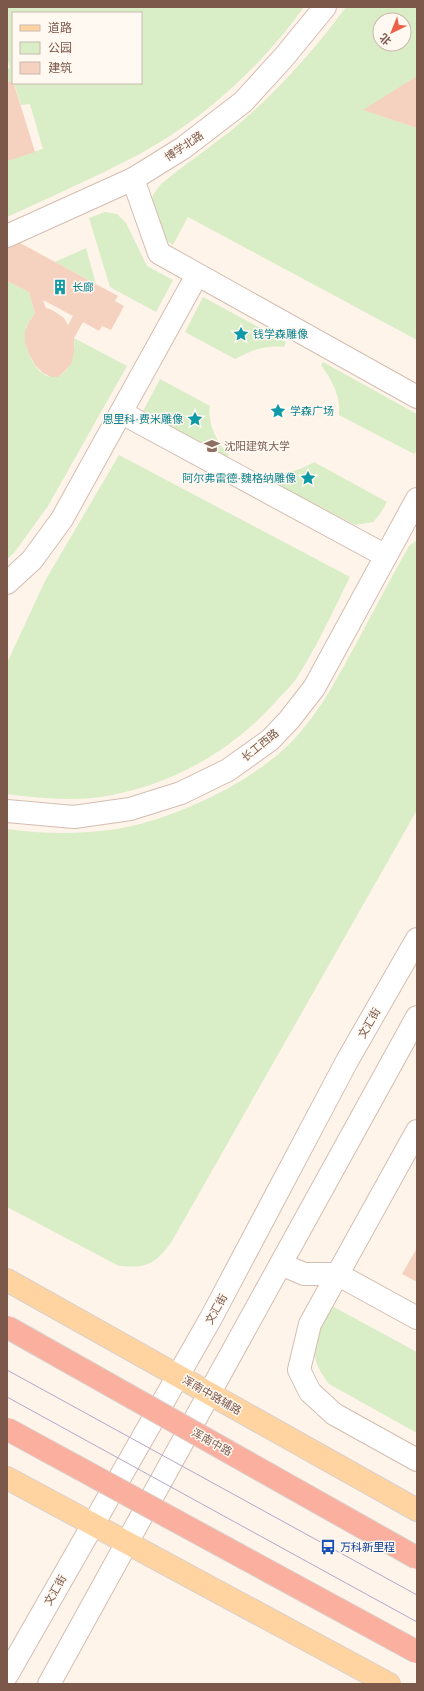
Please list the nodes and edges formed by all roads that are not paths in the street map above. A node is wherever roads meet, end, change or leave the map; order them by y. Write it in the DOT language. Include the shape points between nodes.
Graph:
graph roads {
  1 [pos="325,7"];
  2 [pos="133,179"];
  3 [pos="7,236"];
  4 [pos="197,275"];
  5 [pos="417,397"];
  6 [pos="122,413"];
  7 [pos="417,499"];
  8 [pos="386,556"];
  9 [pos="7,583"];
  10 [pos="7,811"];
  11 [pos="417,939"];
  12 [pos="417,1017"];
  13 [pos="417,1131"];
  14 [pos="281,1264"];
  15 [pos="338,1274"];
  16 [pos="7,1280"];
  17 [pos="417,1318"];
  18 [pos="7,1327"];
  19 [pos="178,1376"];
  20 [pos="210,1394"];
  21 [pos="7,1429"];
  22 [pos="417,1460"];
  23 [pos="7,1478"];
  24 [pos="417,1510"];
  25 [pos="92,1524"];
  26 [pos="127,1543"];
  27 [pos="417,1558"];
  28 [pos="417,1652"];
  29 [pos="7,1675"];
  30 [pos="49,1684"];
  31 [pos="389,1684"];
  1 -- 2 [label="street, 博学北路" via="243,102 183,148"];
  2 -- 3 [label="street, 博学北路"];
  2 -- 4 [label="street" via="159,253"];
  4 -- 5 [label="street"];
  4 -- 6 [label="street"];
  6 -- 8 [label="street"];
  6 -- 9 [label="street" via="62,519 32,560"];
  7 -- 8 [label="street, 长工西路"];
  8 -- 10 [label="street, 长工西路" via="314,688 270,740 228,770 181,793 130,809 74,817"];
  11 -- 19 [label="street, 文汇街"];
  12 -- 14 [label="street"];
  13 -- 15 [label="street"];
  14 -- 15 [label="street" via="304,1274"];
  14 -- 20 [label="street"];
  15 -- 17 [label="street"];
  15 -- 22 [label="street" via="310,1324 299,1370 310,1392 334,1414"];
  16 -- 19 [label="main road, 浑南中路辅路"];
  18 -- 27 [label="highway, 浑南中路, bridge"];
  19 -- 20 [label="main road, 浑南中路辅路"];
  19 -- 25 [label="street, 文汇街"];
  20 -- 24 [label="main road, 浑南中路辅路"];
  20 -- 26 [label="street"];
  21 -- 28 [label="highway, bridge"];
  23 -- 25 [label="main road"];
  25 -- 26 [label="main road"];
  25 -- 29 [label="street, 文汇街"];
  26 -- 30 [label="street"];
  26 -- 31 [label="main road"];
}
